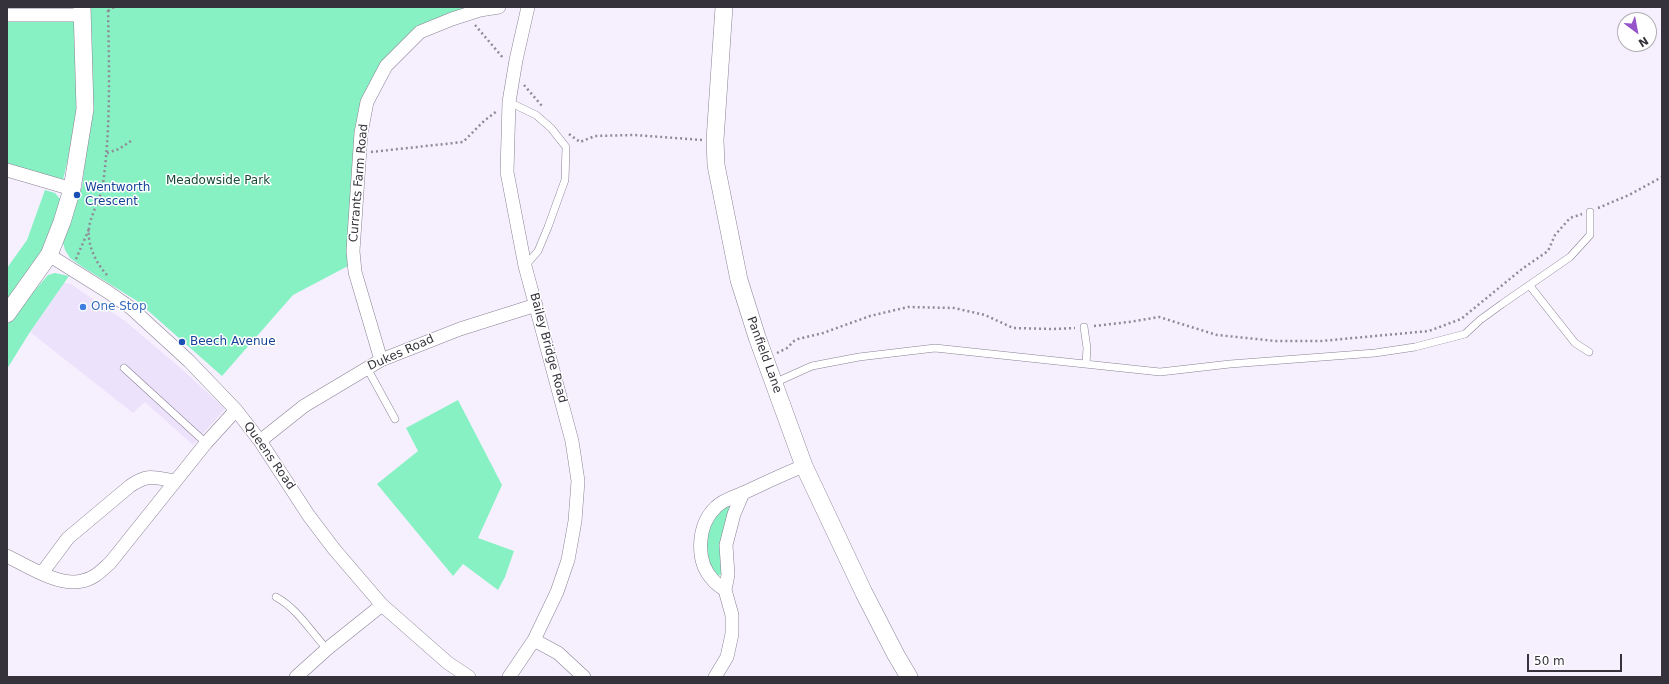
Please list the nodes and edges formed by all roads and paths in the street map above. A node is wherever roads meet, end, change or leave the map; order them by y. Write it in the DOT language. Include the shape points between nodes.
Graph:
graph roads {
  1 [pos="108,7"];
  2 [pos="114,7"];
  3 [pos="499,7"];
  4 [pos="528,7"];
  5 [pos="724,7"];
  6 [pos="82,11"];
  7 [pos="108,11"];
  8 [pos="467,14"];
  9 [pos="7,15"];
  10 [pos="513,72"];
  11 [pos="509,102"];
  12 [pos="543,108"];
  13 [pos="566,133"];
  14 [pos="715,140"];
  15 [pos="131,141"];
  16 [pos="107,153"];
  17 [pos="359,153"];
  18 [pos="7,170"];
  19 [pos="1662,177"];
  20 [pos="72,189"];
  21 [pos="1590,212"];
  22 [pos="89,228"];
  23 [pos="49,255"];
  24 [pos="525,266"];
  25 [pos="72,269"];
  26 [pos="1530,286"];
  27 [pos="108,292"];
  28 [pos="536,306"];
  29 [pos="7,314"];
  30 [pos="1084,327"];
  31 [pos="1589,352"];
  32 [pos="381,360"];
  33 [pos="765,360"];
  34 [pos="1086,364"];
  35 [pos="124,368"];
  36 [pos="367,368"];
  37 [pos="774,383"];
  38 [pos="236,410"];
  39 [pos="395,418"];
  40 [pos="260,441"];
  41 [pos="206,443"];
  42 [pos="804,466"];
  43 [pos="174,481"];
  44 [pos="743,493"];
  45 [pos="7,556"];
  46 [pos="42,573"];
  47 [pos="725,590"];
  48 [pos="276,597"];
  49 [pos="382,605"];
  50 [pos="534,640"];
  51 [pos="327,649"];
  52 [pos="296,677"];
  53 [pos="469,677"];
  54 [pos="508,677"];
  55 [pos="584,677"];
  56 [pos="715,677"];
  57 [pos="909,677"];
  1 -- 7 [label="path"];
  2 -- 7 [label="path"];
  3 -- 8 [label="street, Currants Farm Road"];
  4 -- 10 [label="street, Bailey Bridge Road"];
  5 -- 14 [label="street, Panfield Lane"];
  6 -- 9 [label="street"];
  6 -- 20 [label="street" via="85,109"];
  7 -- 16 [label="path"];
  8 -- 10 [label="path"];
  8 -- 17 [label="street, Currants Farm Road" via="420,32 386,66 367,102"];
  10 -- 11 [label="street, Bailey Bridge Road"];
  10 -- 12 [label="path"];
  11 -- 17 [label="path" via="484,121 463,142"];
  11 -- 24 [label="street, Bailey Bridge Road" via="507,172"];
  11 -- 24 [label="lane" via="536,115 551,128 566,147 565,180 538,250"];
  13 -- 14 [label="path" via="580,142 595,136 635,135"];
  14 -- 33 [label="street, Panfield Lane" via="716,165 739,280"];
  15 -- 16 [label="path"];
  16 -- 22 [label="path" via="103,187"];
  17 -- 32 [label="street, Currants Farm Road" via="353,251 355,272"];
  18 -- 20 [label="street"];
  19 -- 21 [label="path"];
  20 -- 23 [label="street"];
  21 -- 26 [label="lane" via="1590,235 1570,257"];
  21 -- 30 [label="path" via="1570,218 1555,235 1548,251 1461,319 1429,331 1321,341 1276,341 1217,335 1159,317"];
  22 -- 25 [label="path"];
  22 -- 27 [label="path" via="94,257 112,282"];
  23 -- 25 [label="street, Queens Road"];
  23 -- 29 [label="street"];
  24 -- 28 [label="street, Bailey Bridge Road"];
  25 -- 27 [label="street, Queens Road"];
  26 -- 31 [label="lane" via="1575,343"];
  26 -- 34 [label="lane" via="1480,320 1465,334 1415,347 1375,353 1160,372"];
  27 -- 38 [label="street, Queens Road" via="151,325 190,361"];
  28 -- 32 [label="street, Dukes Road" via="460,329"];
  28 -- 50 [label="street, Bailey Bridge Road" via="572,441 578,480 575,521 568,560 557,592"];
  30 -- 33 [label="path" via="1013,328 985,315 954,308 908,307 798,339"];
  30 -- 34 [label="lane"];
  32 -- 36 [label="street, Dukes Road"];
  33 -- 37 [label="street, Panfield Lane"];
  34 -- 37 [label="lane" via="935,348 859,357 812,366"];
  35 -- 41 [label="lane"];
  36 -- 39 [label="lane"];
  36 -- 40 [label="street, Dukes Road" via="304,406"];
  37 -- 42 [label="street, Panfield Lane"];
  38 -- 40 [label="street, Queens Road"];
  38 -- 41 [label="street"];
  40 -- 49 [label="street, Queens Road" via="309,516"];
  41 -- 43 [label="street"];
  42 -- 44 [label="street"];
  42 -- 57 [label="street, Panfield Lane" via="864,593"];
  43 -- 46 [label="street" via="148,477 130,486 68,538"];
  43 -- 46 [label="street" via="110,563 95,576 82,582 64,582"];
  44 -- 47 [label="street" via="726,544 728,575"];
  44 -- 47 [label="street" via="716,507 702,532 702,559 712,579"];
  45 -- 46 [label="street"];
  47 -- 56 [label="street" via="732,615 732,634 727,657"];
  48 -- 51 [label="lane" via="295,611"];
  49 -- 51 [label="street"];
  49 -- 53 [label="street, Queens Road" via="448,664"];
  50 -- 54 [label="street, Bailey Bridge Road"];
  50 -- 55 [label="street" via="558,653"];
  51 -- 52 [label="street"];
}
